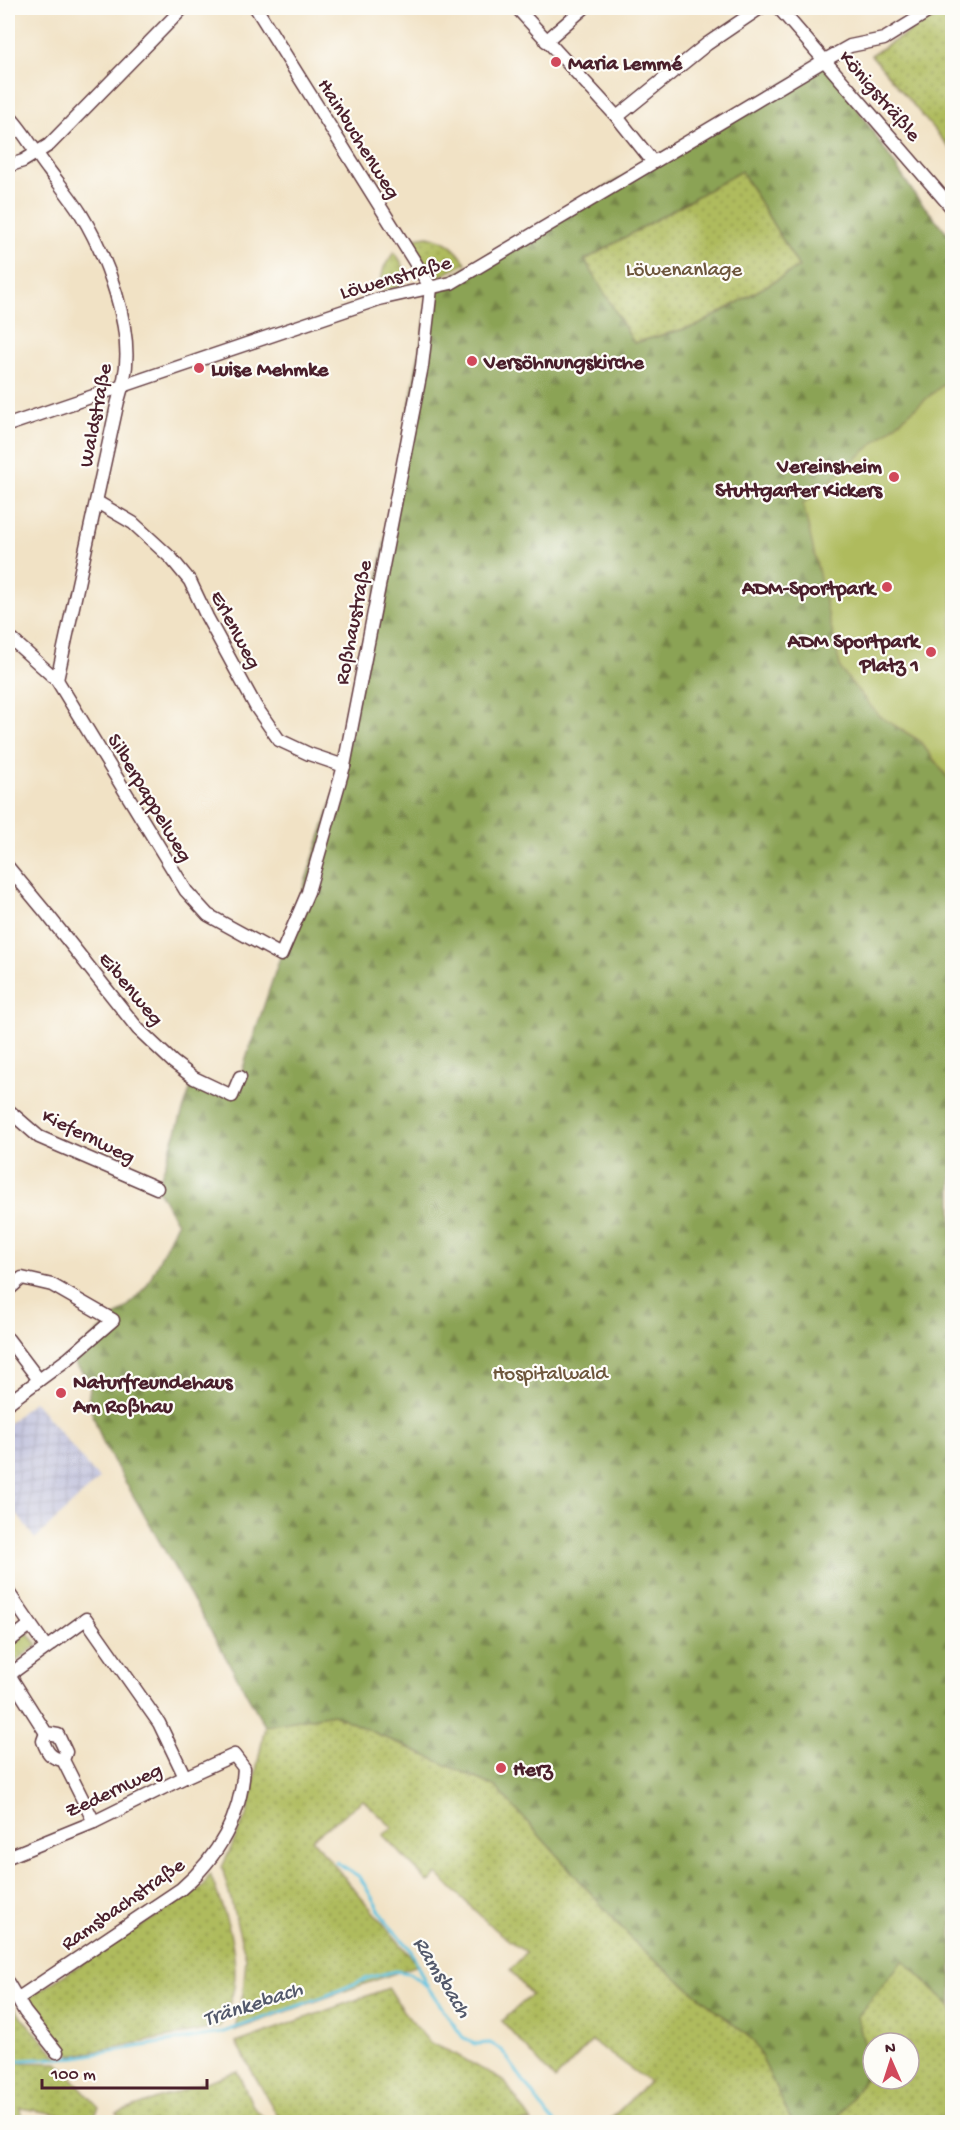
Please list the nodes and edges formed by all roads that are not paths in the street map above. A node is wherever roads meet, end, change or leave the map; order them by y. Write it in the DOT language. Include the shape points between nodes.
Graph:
graph roads {
  1 [pos="183,8"];
  2 [pos="256,8"];
  3 [pos="517,8"];
  4 [pos="584,8"];
  5 [pos="760,8"];
  6 [pos="779,8"];
  7 [pos="934,8"];
  8 [pos="546,41"];
  9 [pos="825,60"];
  10 [pos="8,115"];
  11 [pos="617,117"];
  12 [pos="36,153"];
  13 [pos="652,162"];
  14 [pos="8,166"];
  15 [pos="952,208"];
  16 [pos="430,288"];
  17 [pos="122,386"];
  18 [pos="8,425"];
  19 [pos="97,502"];
  20 [pos="8,636"];
  21 [pos="57,680"];
  22 [pos="344,766"];
  23 [pos="8,867"];
  24 [pos="281,955"];
  25 [pos="240,1077"];
  26 [pos="8,1110"];
  27 [pos="157,1188"];
  28 [pos="8,1290"];
  29 [pos="8,1339"];
  30 [pos="39,1380"];
  31 [pos="8,1403"];
  32 [pos="8,1592"];
  33 [pos="30,1625"];
  34 [pos="8,1642"];
  35 [pos="46,1647"];
  36 [pos="8,1674"];
  37 [pos="46,1733"];
  38 [pos="234,1755"];
  39 [pos="63,1760"];
  40 [pos="185,1777"];
  41 [pos="93,1822"];
  42 [pos="8,1857"];
  43 [pos="8,1983"];
  44 [pos="17,1999"];
  45 [pos="57,2052"];
  1 -- 12 [label="street" via="50,145"];
  2 -- 16 [label="street, Hainbuchenweg"];
  3 -- 8 [label="street"];
  4 -- 8 [label="street"];
  5 -- 11 [label="street" via="706,44"];
  6 -- 9 [label="street, Königsträßle"];
  7 -- 9 [label="street, Löwenstraße" via="884,39 850,46"];
  8 -- 11 [label="street"];
  9 -- 13 [label="street, Löwenstraße"];
  9 -- 15 [label="street, Königsträßle"];
  10 -- 12 [label="street, Waldstraße" via="23,130"];
  11 -- 13 [label="street"];
  12 -- 14 [label="street"];
  12 -- 17 [label="street, Waldstraße" via="81,214 106,267 124,325 126,356"];
  13 -- 16 [label="street, Löwenstraße" via="472,272"];
  16 -- 17 [label="street, Löwenstraße" via="378,299"];
  16 -- 22 [label="street, Roßhaustraße" via="422,366"];
  17 -- 18 [label="street, Löwenstraße"];
  17 -- 19 [label="street, Waldstraße"];
  19 -- 21 [label="street, Waldstraße"];
  19 -- 22 [label="street, Erlenweg" via="133,523 190,581 256,707 279,740"];
  20 -- 21 [label="street, Silberpappelweg"];
  21 -- 24 [label="street, Silberpappelweg" via="186,891 208,915"];
  22 -- 24 [label="street, Roßhaustraße" via="308,892"];
  23 -- 25 [label="street, Eibenweg" via="138,1029 165,1054 194,1078 232,1096"];
  26 -- 27 [label="street, Kiefernweg" via="39,1137"];
  28 -- 30 [label="street" via="22,1278 52,1286 113,1320"];
  29 -- 30 [label="street"];
  30 -- 31 [label="street"];
  32 -- 33 [label="street"];
  33 -- 34 [label="street"];
  33 -- 35 [label="street"];
  35 -- 36 [label="street"];
  35 -- 40 [label="street" via="86,1619 159,1723"];
  36 -- 37 [label="street"];
  37 -- 39 [label="street" via="43,1741 47,1752 54,1759"];
  37 -- 39 [label="street" via="58,1735 63,1742"];
  38 -- 40 [label="street, Zedernweg"];
  38 -- 44 [label="street, Ramsbachstraße" via="244,1768 240,1798 223,1842 198,1874"];
  39 -- 41 [label="street"];
  40 -- 41 [label="street, Zedernweg"];
  41 -- 42 [label="street, Zedernweg"];
  43 -- 44 [label="street"];
  44 -- 45 [label="street"];
}
